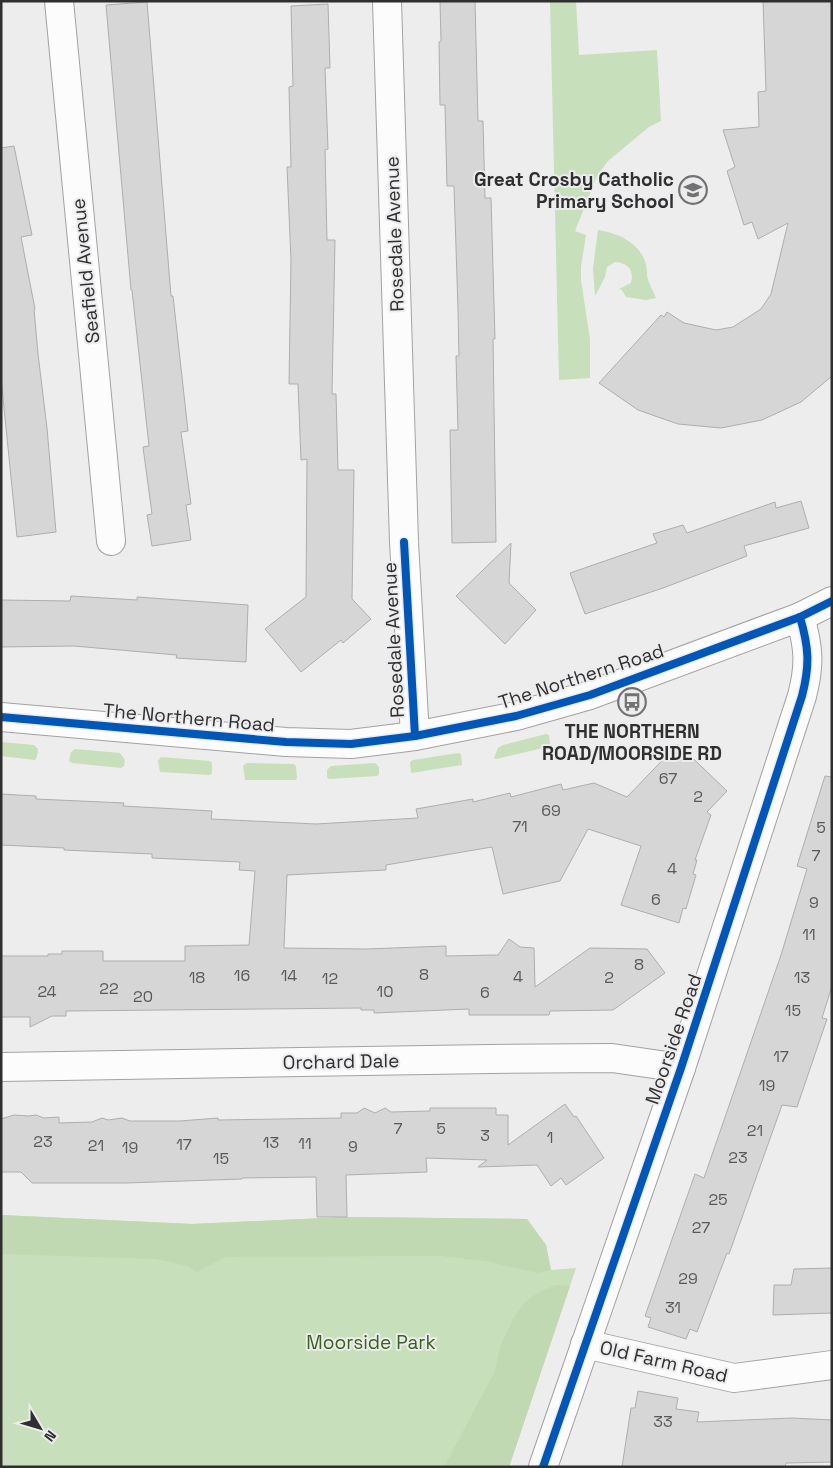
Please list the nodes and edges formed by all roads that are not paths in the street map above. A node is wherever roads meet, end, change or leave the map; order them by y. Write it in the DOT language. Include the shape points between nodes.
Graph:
graph roads {
  1 [pos="59,1"];
  2 [pos="388,1"];
  3 [pos="111,541"];
  4 [pos="832,601"];
  5 [pos="800,617"];
  6 [pos="1,717"];
  7 [pos="415,736"];
  8 [pos="1,1067"];
  9 [pos="681,1068"];
  10 [pos="585,1344"];
  11 [pos="832,1365"];
  12 [pos="543,1467"];
  1 -- 3 [label="street, Seafield Avenue"];
  2 -- 7 [label="street, Rosedale Avenue" via="404,542"];
  4 -- 5 [label="street, The Northern Road"];
  5 -- 7 [label="street, The Northern Road" via="590,694 516,716"];
  5 -- 9 [label="street, Moorside Road" via="808,665 802,696"];
  6 -- 7 [label="street, The Northern Road" via="286,742 351,744"];
  8 -- 9 [label="street, Orchard Dale" via="612,1058"];
  9 -- 10 [label="street, Moorside Road"];
  10 -- 11 [label="street, Old Farm Road" via="734,1378"];
  10 -- 12 [label="street, Moorside Road"];
}
